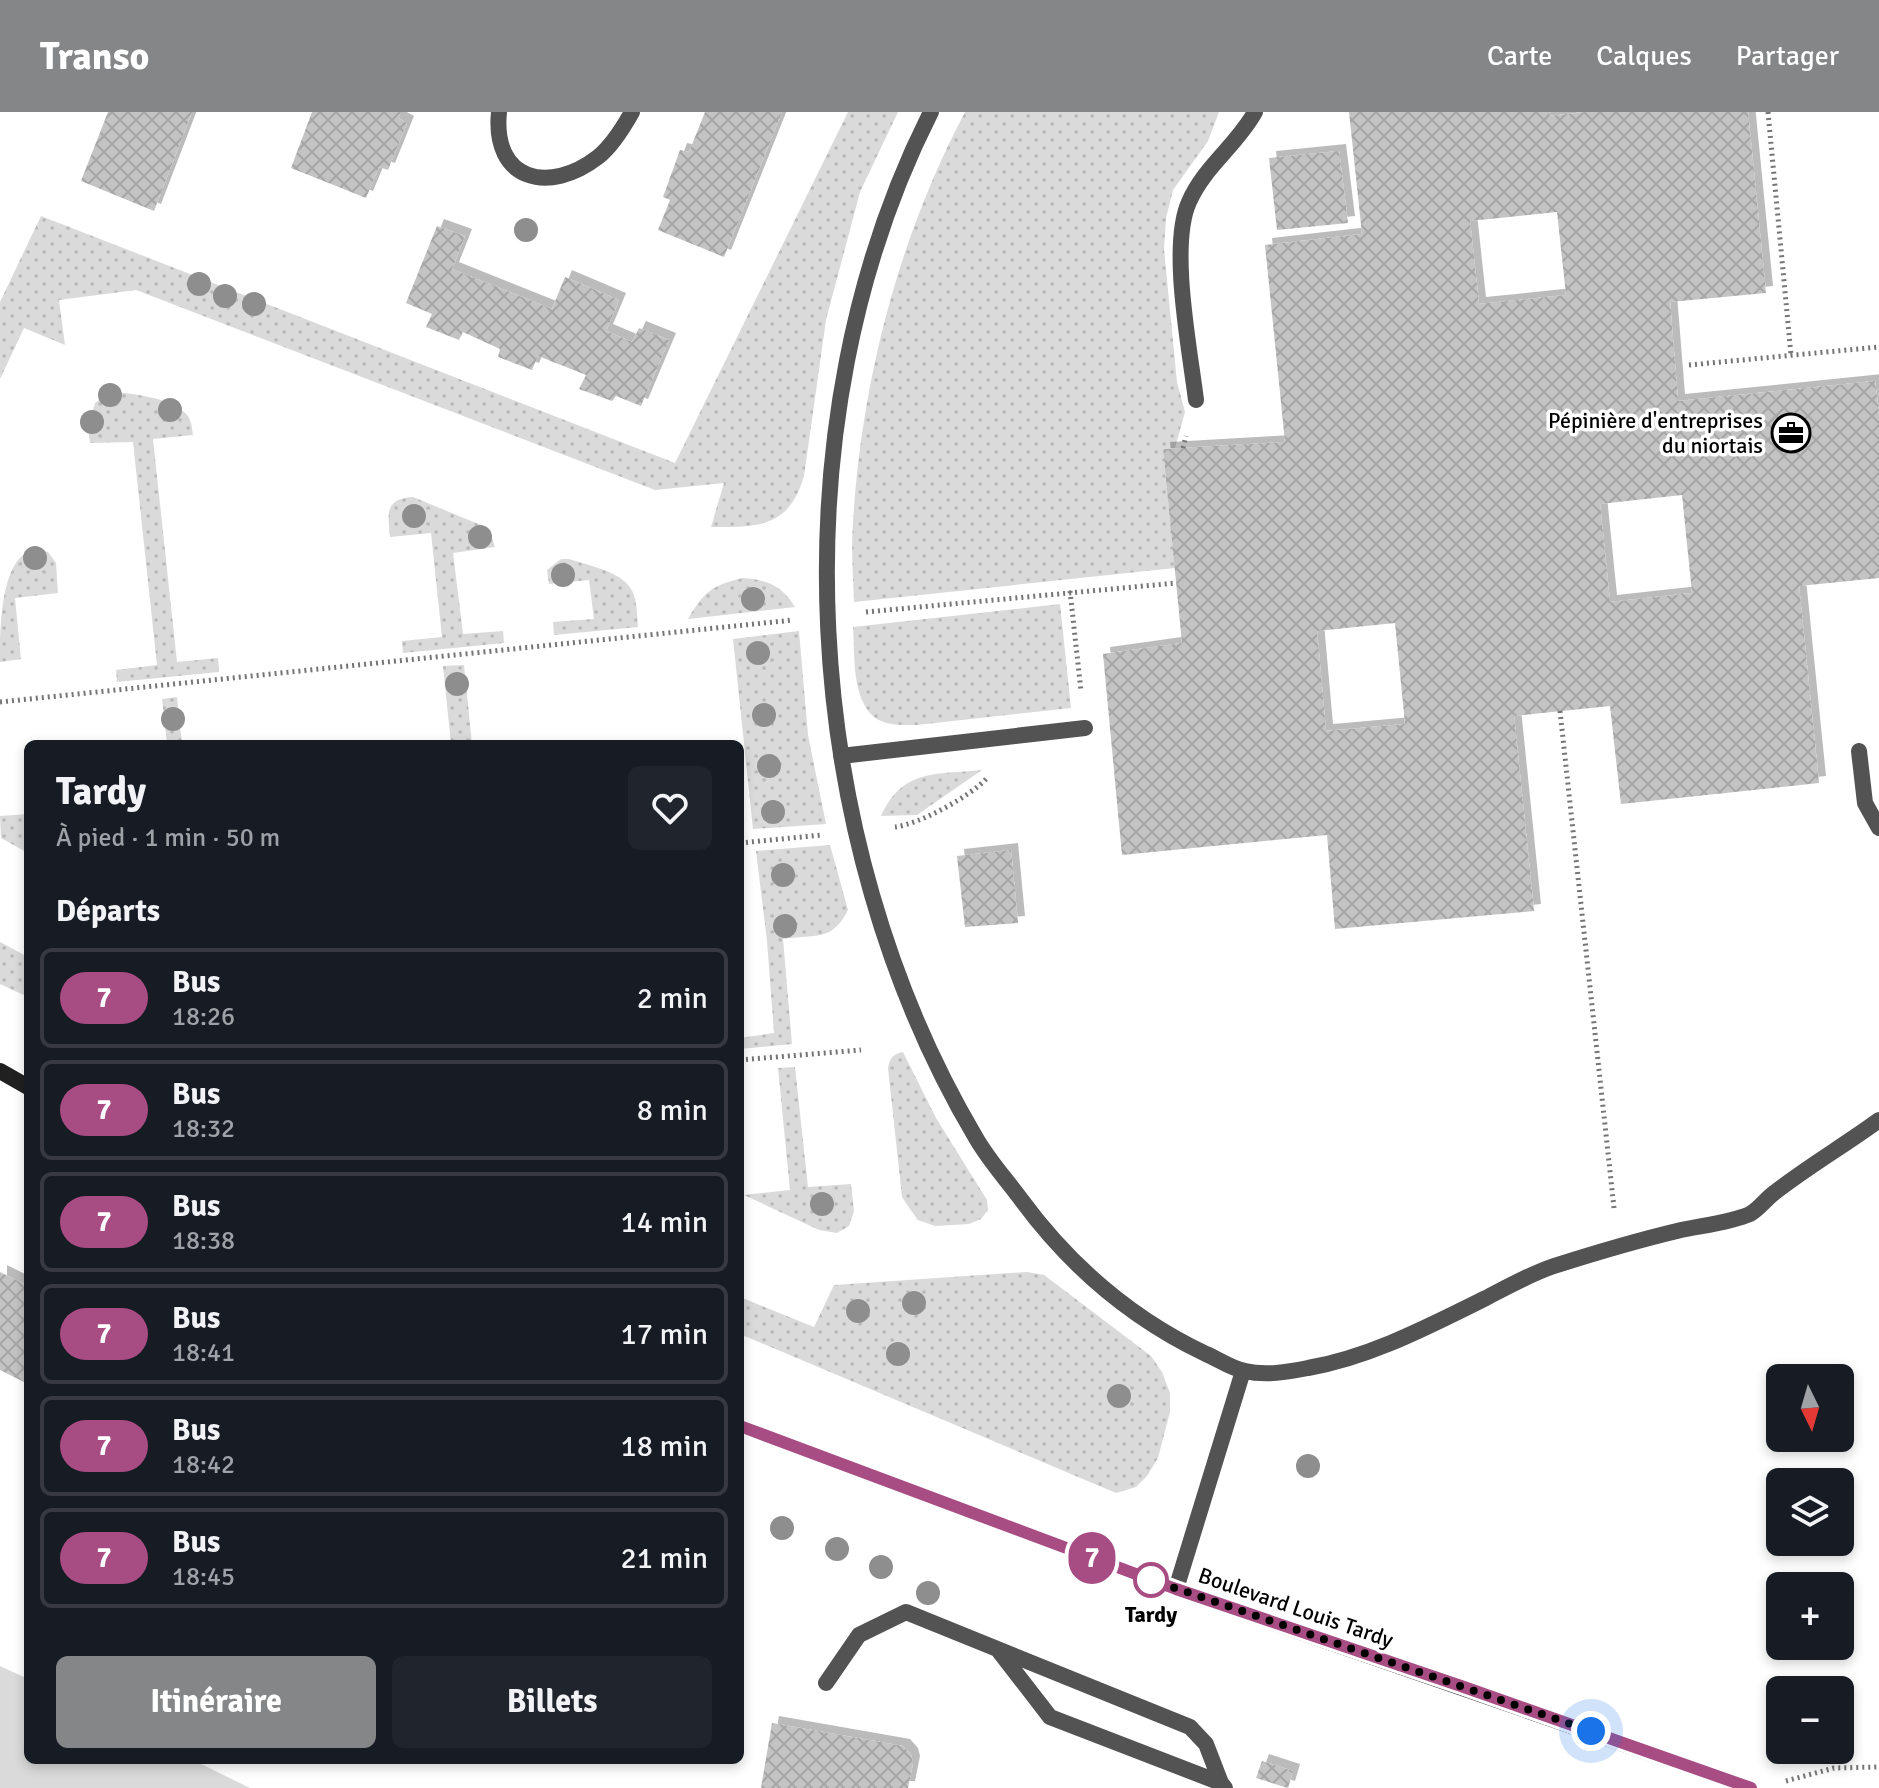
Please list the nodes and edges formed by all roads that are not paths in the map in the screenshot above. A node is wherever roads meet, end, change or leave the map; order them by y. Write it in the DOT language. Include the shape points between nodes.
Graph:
graph roads {
  1 [pos="499,112"];
  2 [pos="632,112"];
  3 [pos="931,112"];
  4 [pos="1255,112"];
  5 [pos="1196,400"];
  6 [pos="1085,728"];
  7 [pos="1859,751"];
  8 [pos="841,756"];
  9 [pos="1879,828"];
  10 [pos="0,1071"];
  11 [pos="24,1085"];
  12 [pos="1879,1120"];
  13 [pos="1243,1371"];
  14 [pos="744,1427"];
  15 [pos="1176,1589"];
  16 [pos="998,1650"];
  17 [pos="826,1683"];
  18 [pos="1223,1786"];
  19 [pos="1751,1788"];
  1 -- 2 [label="street" via="497,131 505,157 522,172 544,180 575,171 599,156"];
  3 -- 8 [label="street" via="886,215 855,326 834,434 826,541"];
  4 -- 5 [label="street" via="1201,180 1181,229"];
  6 -- 8 [label="street"];
  7 -- 9 [label="street" via="1865,803"];
  8 -- 13 [label="street" via="861,856 898,977 978,1142 1042,1228 1092,1280 1179,1341"];
  10 -- 11 [label="street"];
  12 -- 13 [label="street" via="1752,1213 1619,1245 1536,1272 1397,1342 1325,1365 1284,1373"];
  13 -- 15 [label="street"];
  14 -- 15 [label="street, Boulevard Louis Tardy"];
  15 -- 19 [label="street, Boulevard Louis Tardy"];
  16 -- 17 [label="street" via="906,1612 859,1635"];
  16 -- 18 [label="street" via="1050,1717"];
  16 -- 18 [label="street" via="1190,1727 1206,1744"];
}
